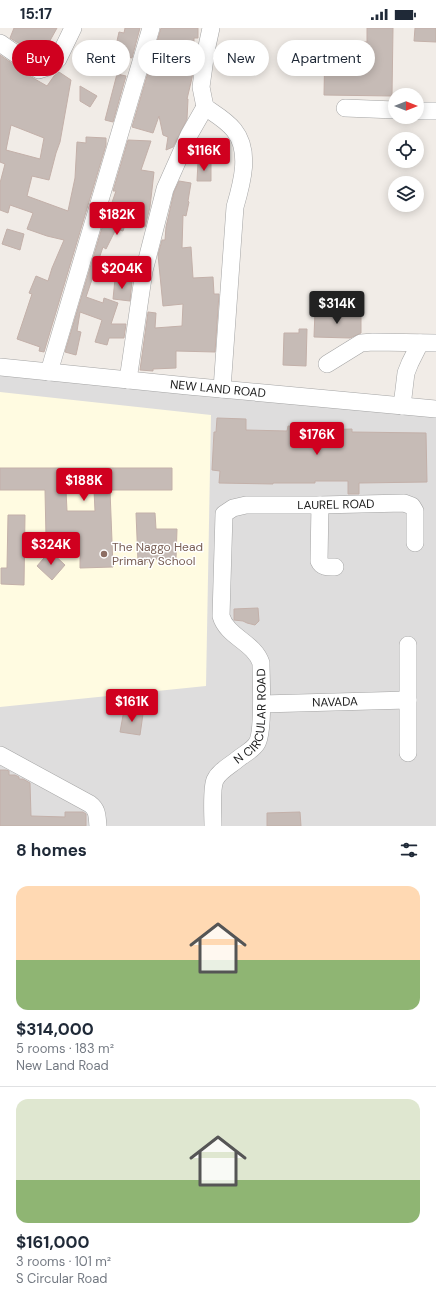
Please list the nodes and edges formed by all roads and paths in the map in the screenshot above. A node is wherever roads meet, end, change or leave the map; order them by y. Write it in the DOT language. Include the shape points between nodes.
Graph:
graph roads {
  1 [pos="73,28"];
  2 [pos="152,28"];
  3 [pos="211,28"];
  4 [pos="0,43"];
  5 [pos="205,107"];
  6 [pos="345,108"];
  7 [pos="388,110"];
  8 [pos="424,111"];
  9 [pos="436,111"];
  10 [pos="428,343"];
  11 [pos="327,364"];
  12 [pos="0,367"];
  13 [pos="49,372"];
  14 [pos="128,380"];
  15 [pos="222,389"];
  16 [pos="402,406"];
  17 [pos="436,409"];
  18 [pos="320,505"];
  19 [pos="224,514"];
  20 [pos="414,543"];
  21 [pos="335,567"];
  22 [pos="408,645"];
  23 [pos="408,700"];
  24 [pos="262,704"];
  25 [pos="408,753"];
  26 [pos="0,756"];
  27 [pos="98,826"];
  28 [pos="213,826"];
  1 -- 4 [label="street" via="58,59 51,66 39,70"];
  2 -- 13 [label="street"];
  3 -- 5 [label="street" via="201,87"];
  5 -- 14 [label="street" via="165,188 144,271"];
  5 -- 15 [label="street" via="234,129 242,143 243,154 242,183 235,207"];
  6 -- 7 [label="street"];
  8 -- 9 [label="street"];
  10 -- 11 [label="street" via="361,343"];
  10 -- 16 [label="street" via="406,373"];
  12 -- 13 [label="street, NEW LAND ROAD"];
  13 -- 14 [label="street, NEW LAND ROAD"];
  14 -- 15 [label="street, NEW LAND ROAD"];
  15 -- 16 [label="street, NEW LAND ROAD"];
  16 -- 17 [label="street, NEW LAND ROAD"];
  18 -- 19 [label="street, LAUREL ROAD" via="246,505 233,508"];
  18 -- 20 [label="street, LAUREL ROAD" via="408,504 414,511"];
  18 -- 21 [label="street" via="319,561 323,566"];
  19 -- 24 [label="street, N CIRCULAR ROAD" via="221,616 226,628 259,656"];
  22 -- 23 [label="street"];
  23 -- 24 [label="street, NAVADA"];
  23 -- 25 [label="street"];
  24 -- 28 [label="street, N CIRCULAR ROAD" via="258,742 222,771 216,779"];
  26 -- 27 [label="street" via="90,804 95,808"];
}
